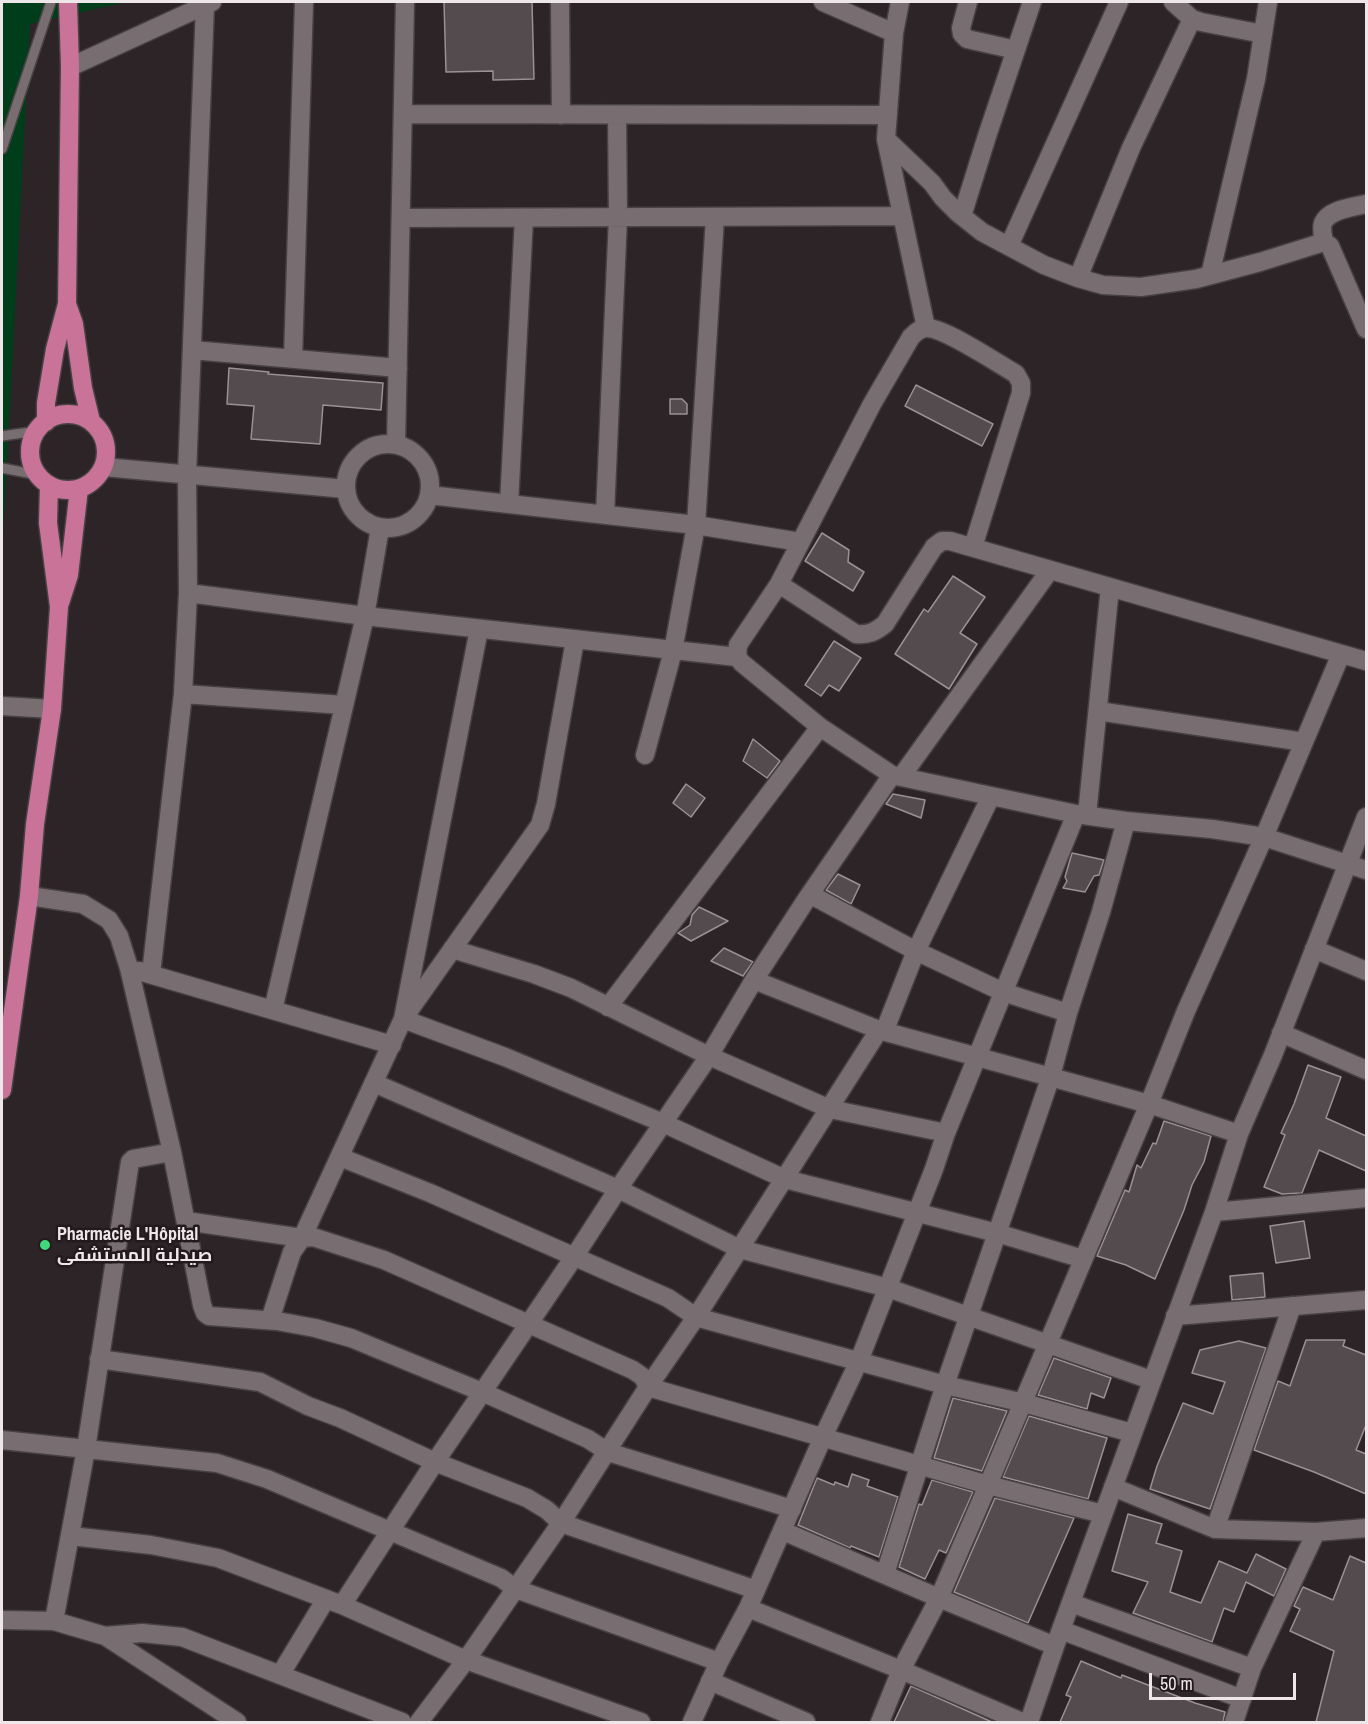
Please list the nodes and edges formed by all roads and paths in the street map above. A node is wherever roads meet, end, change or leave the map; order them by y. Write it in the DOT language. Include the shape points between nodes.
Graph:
graph roads {
  1 [pos="51,2"];
  2 [pos="68,2"];
  3 [pos="304,2"];
  4 [pos="405,2"];
  5 [pos="560,2"];
  6 [pos="823,2"];
  7 [pos="900,2"];
  8 [pos="968,2"];
  9 [pos="1032,2"];
  10 [pos="1119,2"];
  11 [pos="1173,2"];
  12 [pos="1268,2"];
  13 [pos="208,3"];
  14 [pos="1192,19"];
  15 [pos="894,33"];
  16 [pos="1263,33"];
  17 [pos="1016,50"];
  18 [pos="70,67"];
  19 [pos="403,114"];
  20 [pos="561,114"];
  21 [pos="617,115"];
  22 [pos="888,115"];
  23 [pos="886,139"];
  24 [pos="2,149"];
  25 [pos="1366,204"];
  26 [pos="902,216"];
  27 [pos="962,216"];
  28 [pos="618,217"];
  29 [pos="715,217"];
  30 [pos="401,218"];
  31 [pos="524,218"];
  32 [pos="1324,242"];
  33 [pos="1009,246"];
  34 [pos="1210,275"];
  35 [pos="1078,278"];
  36 [pos="67,304"];
  37 [pos="926,328"];
  38 [pos="1366,329"];
  39 [pos="192,350"];
  40 [pos="293,358"];
  41 [pos="398,368"];
  42 [pos="91,421"];
  43 [pos="41,427"];
  44 [pos="2,436"];
  45 [pos="396,445"];
  46 [pos="104,467"];
  47 [pos="2,468"];
  48 [pos="187,475"];
  49 [pos="43,480"];
  50 [pos="79,489"];
  51 [pos="346,489"];
  52 [pos="429,495"];
  53 [pos="509,504"];
  54 [pos="605,515"];
  55 [pos="696,525"];
  56 [pos="380,528"];
  57 [pos="800,542"];
  58 [pos="973,548"];
  59 [pos="1050,570"];
  60 [pos="779,584"];
  61 [pos="1110,587"];
  62 [pos="188,593"];
  63 [pos="59,607"];
  64 [pos="365,616"];
  65 [pos="479,629"];
  66 [pos="574,640"];
  67 [pos="673,651"];
  68 [pos="1341,654"];
  69 [pos="737,657"];
  70 [pos="1366,661"];
  71 [pos="183,694"];
  72 [pos="344,705"];
  73 [pos="2,706"];
  74 [pos="52,709"];
  75 [pos="1098,711"];
  76 [pos="820,727"];
  77 [pos="1304,742"];
  78 [pos="645,756"];
  79 [pos="897,776"];
  80 [pos="991,796"];
  81 [pos="1082,814"];
  82 [pos="1366,817"];
  83 [pos="1126,821"];
  84 [pos="1264,837"];
  85 [pos="1347,863"];
  86 [pos="1366,870"];
  87 [pos="29,896"];
  88 [pos="807,897"];
  89 [pos="452,949"];
  90 [pos="1314,949"];
  91 [pos="916,951"];
  92 [pos="129,968"];
  93 [pos="1366,971"];
  94 [pos="151,974"];
  95 [pos="754,980"];
  96 [pos="1003,992"];
  97 [pos="609,1007"];
  98 [pos="273,1010"];
  99 [pos="1068,1013"];
  100 [pos="404,1019"];
  101 [pos="879,1030"];
  102 [pos="1281,1033"];
  103 [pos="392,1045"];
  104 [pos="709,1056"];
  105 [pos="978,1057"];
  106 [pos="1366,1070"];
  107 [pos="1051,1076"];
  108 [pos="374,1083"];
  109 [pos="2,1090"];
  110 [pos="1149,1104"];
  111 [pos="830,1109"];
  112 [pos="663,1123"];
  113 [pos="946,1133"];
  114 [pos="1239,1134"];
  115 [pos="172,1152"];
  116 [pos="340,1156"];
  117 [pos="785,1179"];
  118 [pos="618,1189"];
  119 [pos="1366,1198"];
  120 [pos="1214,1212"];
  121 [pos="916,1214"];
  122 [pos="186,1221"];
  123 [pos="997,1233"];
  124 [pos="302,1238"];
  125 [pos="740,1249"];
  126 [pos="574,1257"];
  127 [pos="1083,1259"];
  128 [pos="888,1288"];
  129 [pos="1366,1300"];
  130 [pos="1292,1306"];
  131 [pos="1175,1316"];
  132 [pos="696,1317"];
  133 [pos="970,1317"];
  134 [pos="270,1320"];
  135 [pos="528,1323"];
  136 [pos="1048,1344"];
  137 [pos="99,1359"];
  138 [pos="859,1361"];
  139 [pos="1151,1380"];
  140 [pos="945,1385"];
  141 [pos="648,1387"];
  142 [pos="483,1392"];
  143 [pos="1024,1403"];
  144 [pos="1132,1433"];
  145 [pos="823,1437"];
  146 [pos="2,1440"];
  147 [pos="86,1449"];
  148 [pos="608,1452"];
  149 [pos="435,1462"];
  150 [pos="921,1465"];
  151 [pos="988,1485"];
  152 [pos="1113,1487"];
  153 [pos="792,1509"];
  154 [pos="1103,1514"];
  155 [pos="561,1522"];
  156 [pos="1366,1528"];
  157 [pos="1215,1529"];
  158 [pos="783,1531"];
  159 [pos="390,1532"];
  160 [pos="1316,1532"];
  161 [pos="71,1536"];
  162 [pos="885,1574"];
  163 [pos="516,1589"];
  164 [pos="756,1590"];
  165 [pos="939,1598"];
  166 [pos="334,1602"];
  167 [pos="1071,1603"];
  168 [pos="748,1608"];
  169 [pos="2,1620"];
  170 [pos="54,1621"];
  171 [pos="105,1635"];
  172 [pos="1058,1638"];
  173 [pos="465,1660"];
  174 [pos="719,1662"];
  175 [pos="1252,1668"];
  176 [pos="902,1670"];
  177 [pos="280,1675"];
  178 [pos="710,1681"];
  179 [pos="1242,1698"];
  180 [pos="237,1722"];
  181 [pos="402,1722"];
  182 [pos="418,1722"];
  183 [pos="641,1722"];
  184 [pos="692,1722"];
  185 [pos="806,1722"];
  186 [pos="880,1722"];
  187 [pos="1022,1722"];
  188 [pos="1029,1722"];
  189 [pos="1234,1722"];
  1 -- 24 [label="lane"];
  2 -- 18 [label="main road"];
  3 -- 40 [label="street"];
  4 -- 19 [label="street"];
  5 -- 20 [label="street"];
  6 -- 15 [label="street"];
  7 -- 15 [label="street"];
  8 -- 17 [label="street" via="962,28 967,39"];
  9 -- 17 [label="street"];
  10 -- 33 [label="street"];
  11 -- 14 [label="street"];
  12 -- 16 [label="street"];
  13 -- 18 [label="street"];
  13 -- 39 [label="street"];
  14 -- 16 [label="street"];
  14 -- 35 [label="street" via="1131,148"];
  15 -- 22 [label="street"];
  16 -- 34 [label="street" via="1256,79"];
  17 -- 27 [label="street"];
  18 -- 36 [label="main road"];
  19 -- 20 [label="street"];
  19 -- 30 [label="street"];
  20 -- 21 [label="street"];
  21 -- 22 [label="street"];
  21 -- 28 [label="street"];
  22 -- 23 [label="street"];
  23 -- 26 [label="street"];
  23 -- 27 [label="street"];
  25 -- 32 [label="street" via="1328,216 1323,223"];
  26 -- 29 [label="street"];
  26 -- 37 [label="street"];
  27 -- 33 [label="street"];
  28 -- 29 [label="street"];
  28 -- 31 [label="street"];
  28 -- 54 [label="street"];
  29 -- 55 [label="street"];
  30 -- 31 [label="street"];
  30 -- 41 [label="street"];
  31 -- 53 [label="street"];
  32 -- 34 [label="street"];
  32 -- 38 [label="street" via="1330,246"];
  33 -- 35 [label="street"];
  34 -- 35 [label="street" via="1141,287 1103,285"];
  36 -- 42 [label="main road"];
  36 -- 43 [label="main road"];
  37 -- 57 [label="street" via="910,337"];
  37 -- 58 [label="street" via="958,340 1016,374 1021,383"];
  39 -- 40 [label="street"];
  39 -- 48 [label="street"];
  40 -- 41 [label="street"];
  41 -- 45 [label="street"];
  42 -- 43 [label="main road" via="76,415 60,415"];
  42 -- 46 [label="main road" via="102,434 107,450"];
  43 -- 44 [label="lane"];
  43 -- 49 [label="main road" via="31,446 31,461"];
  45 -- 51 [label="street" via="374,446 356,458 346,478"];
  45 -- 52 [label="street" via="416,454 423,463 428,473"];
  46 -- 48 [label="street"];
  46 -- 50 [label="main road" via="94,481"];
  47 -- 49 [label="lane"];
  48 -- 51 [label="street"];
  48 -- 62 [label="street"];
  49 -- 50 [label="main road" via="63,490"];
  49 -- 63 [label="main road"];
  50 -- 63 [label="main road" via="69,575"];
  51 -- 56 [label="street" via="352,510 369,525"];
  52 -- 53 [label="street"];
  52 -- 56 [label="street" via="420,515 411,522 401,527"];
  53 -- 54 [label="street"];
  54 -- 55 [label="street"];
  55 -- 57 [label="street"];
  55 -- 67 [label="street"];
  56 -- 64 [label="street"];
  57 -- 60 [label="street"];
  58 -- 59 [label="street"];
  58 -- 60 [label="street" via="950,541 938,543 885,624 866,635 855,634"];
  59 -- 61 [label="street"];
  59 -- 79 [label="street"];
  60 -- 69 [label="street" via="738,645"];
  61 -- 68 [label="street"];
  61 -- 75 [label="street"];
  62 -- 64 [label="street"];
  62 -- 71 [label="street"];
  63 -- 74 [label="main road"];
  64 -- 65 [label="street"];
  64 -- 72 [label="street"];
  65 -- 66 [label="street"];
  65 -- 100 [label="street"];
  66 -- 67 [label="street"];
  66 -- 89 [label="street" via="540,825"];
  67 -- 69 [label="street"];
  67 -- 78 [label="street"];
  68 -- 70 [label="street"];
  68 -- 77 [label="street"];
  69 -- 76 [label="street"];
  71 -- 72 [label="street"];
  71 -- 94 [label="street"];
  72 -- 98 [label="street"];
  73 -- 74 [label="street"];
  74 -- 87 [label="main road"];
  75 -- 77 [label="street"];
  75 -- 81 [label="street"];
  76 -- 79 [label="street"];
  76 -- 97 [label="street"];
  77 -- 84 [label="street"];
  79 -- 80 [label="street"];
  79 -- 88 [label="street"];
  80 -- 81 [label="street"];
  80 -- 91 [label="street"];
  81 -- 83 [label="street"];
  81 -- 96 [label="street"];
  82 -- 85 [label="street"];
  83 -- 84 [label="street"];
  83 -- 99 [label="street"];
  84 -- 85 [label="street"];
  84 -- 110 [label="street"];
  85 -- 86 [label="street"];
  85 -- 90 [label="street"];
  87 -- 92 [label="street" via="83,904 109,920 119,936"];
  87 -- 109 [label="main road"];
  88 -- 91 [label="street" via="815,897"];
  88 -- 95 [label="street"];
  89 -- 97 [label="street" via="543,977"];
  89 -- 100 [label="street"];
  90 -- 93 [label="street"];
  90 -- 102 [label="street"];
  91 -- 96 [label="street"];
  91 -- 101 [label="street" via="886,1028"];
  92 -- 94 [label="street"];
  92 -- 115 [label="street"];
  94 -- 98 [label="street"];
  95 -- 101 [label="street"];
  95 -- 104 [label="street"];
  96 -- 99 [label="street"];
  96 -- 105 [label="street"];
  97 -- 104 [label="street"];
  98 -- 103 [label="street"];
  99 -- 107 [label="street"];
  100 -- 103 [label="street"];
  100 -- 112 [label="street"];
  101 -- 105 [label="street"];
  101 -- 111 [label="street"];
  102 -- 106 [label="street"];
  102 -- 114 [label="street"];
  103 -- 108 [label="street"];
  104 -- 111 [label="street"];
  104 -- 112 [label="street"];
  105 -- 107 [label="street"];
  105 -- 113 [label="street"];
  107 -- 110 [label="street"];
  107 -- 123 [label="street"];
  108 -- 116 [label="street"];
  108 -- 118 [label="street"];
  110 -- 114 [label="street"];
  110 -- 127 [label="street"];
  111 -- 113 [label="street"];
  111 -- 117 [label="street"];
  112 -- 117 [label="street"];
  112 -- 118 [label="street"];
  113 -- 121 [label="street"];
  114 -- 120 [label="street"];
  115 -- 122 [label="street"];
  115 -- 137 [label="street" via="130,1162"];
  116 -- 124 [label="street"];
  116 -- 126 [label="street"];
  117 -- 121 [label="street"];
  117 -- 125 [label="street"];
  118 -- 125 [label="street"];
  118 -- 126 [label="street"];
  119 -- 120 [label="street"];
  120 -- 131 [label="street"];
  121 -- 123 [label="street"];
  121 -- 128 [label="street"];
  122 -- 124 [label="street"];
  122 -- 134 [label="street" via="205,1313"];
  123 -- 127 [label="street"];
  123 -- 133 [label="street"];
  124 -- 134 [label="street" via="292,1252"];
  124 -- 135 [label="street" via="313,1237 384,1260"];
  125 -- 128 [label="street"];
  125 -- 132 [label="street"];
  126 -- 132 [label="street" via="668,1298"];
  126 -- 135 [label="street"];
  127 -- 136 [label="street"];
  128 -- 133 [label="street"];
  128 -- 138 [label="street"];
  129 -- 130 [label="street"];
  130 -- 131 [label="street"];
  130 -- 157 [label="street"];
  131 -- 139 [label="street"];
  132 -- 138 [label="street"];
  132 -- 141 [label="street"];
  133 -- 136 [label="street"];
  133 -- 140 [label="street"];
  134 -- 142 [label="street" via="351,1338"];
  135 -- 141 [label="street" via="633,1370"];
  135 -- 142 [label="street"];
  136 -- 139 [label="street"];
  136 -- 143 [label="street"];
  137 -- 147 [label="street"];
  137 -- 149 [label="street" via="260,1382"];
  138 -- 140 [label="street"];
  138 -- 145 [label="street"];
  139 -- 144 [label="street"];
  140 -- 143 [label="street"];
  140 -- 150 [label="street"];
  141 -- 145 [label="street"];
  141 -- 148 [label="street"];
  142 -- 148 [label="street" via="588,1439"];
  142 -- 149 [label="street"];
  143 -- 144 [label="street"];
  143 -- 151 [label="street"];
  144 -- 152 [label="street"];
  145 -- 150 [label="street"];
  145 -- 153 [label="street"];
  146 -- 147 [label="street"];
  147 -- 159 [label="street" via="232,1467"];
  147 -- 161 [label="street"];
  148 -- 153 [label="street"];
  148 -- 155 [label="street"];
  149 -- 155 [label="street" via="526,1498"];
  149 -- 159 [label="street"];
  150 -- 151 [label="street"];
  150 -- 162 [label="street"];
  151 -- 154 [label="street"];
  151 -- 165 [label="street"];
  152 -- 154 [label="street"];
  152 -- 157 [label="street"];
  153 -- 158 [label="street"];
  154 -- 167 [label="street"];
  155 -- 163 [label="street"];
  155 -- 164 [label="street"];
  156 -- 160 [label="street"];
  157 -- 160 [label="street"];
  158 -- 162 [label="street"];
  158 -- 164 [label="street"];
  159 -- 163 [label="street" via="501,1578"];
  159 -- 166 [label="street"];
  160 -- 175 [label="street"];
  161 -- 166 [label="street" via="218,1558"];
  161 -- 170 [label="street"];
  162 -- 165 [label="street"];
  163 -- 173 [label="street"];
  163 -- 174 [label="street"];
  164 -- 168 [label="street"];
  165 -- 172 [label="street"];
  165 -- 176 [label="street"];
  166 -- 173 [label="street"];
  166 -- 177 [label="street"];
  167 -- 172 [label="street"];
  167 -- 175 [label="street"];
  168 -- 174 [label="street"];
  168 -- 176 [label="street"];
  169 -- 170 [label="street"];
  170 -- 171 [label="street"];
  171 -- 177 [label="street" via="182,1637"];
  171 -- 180 [label="street"];
  172 -- 179 [label="street"];
  172 -- 188 [label="street"];
  173 -- 182 [label="street"];
  173 -- 183 [label="street"];
  174 -- 178 [label="street"];
  175 -- 179 [label="street"];
  176 -- 186 [label="street"];
  176 -- 187 [label="street"];
  177 -- 181 [label="street"];
  178 -- 184 [label="street"];
  178 -- 185 [label="street"];
  179 -- 189 [label="street"];
}
